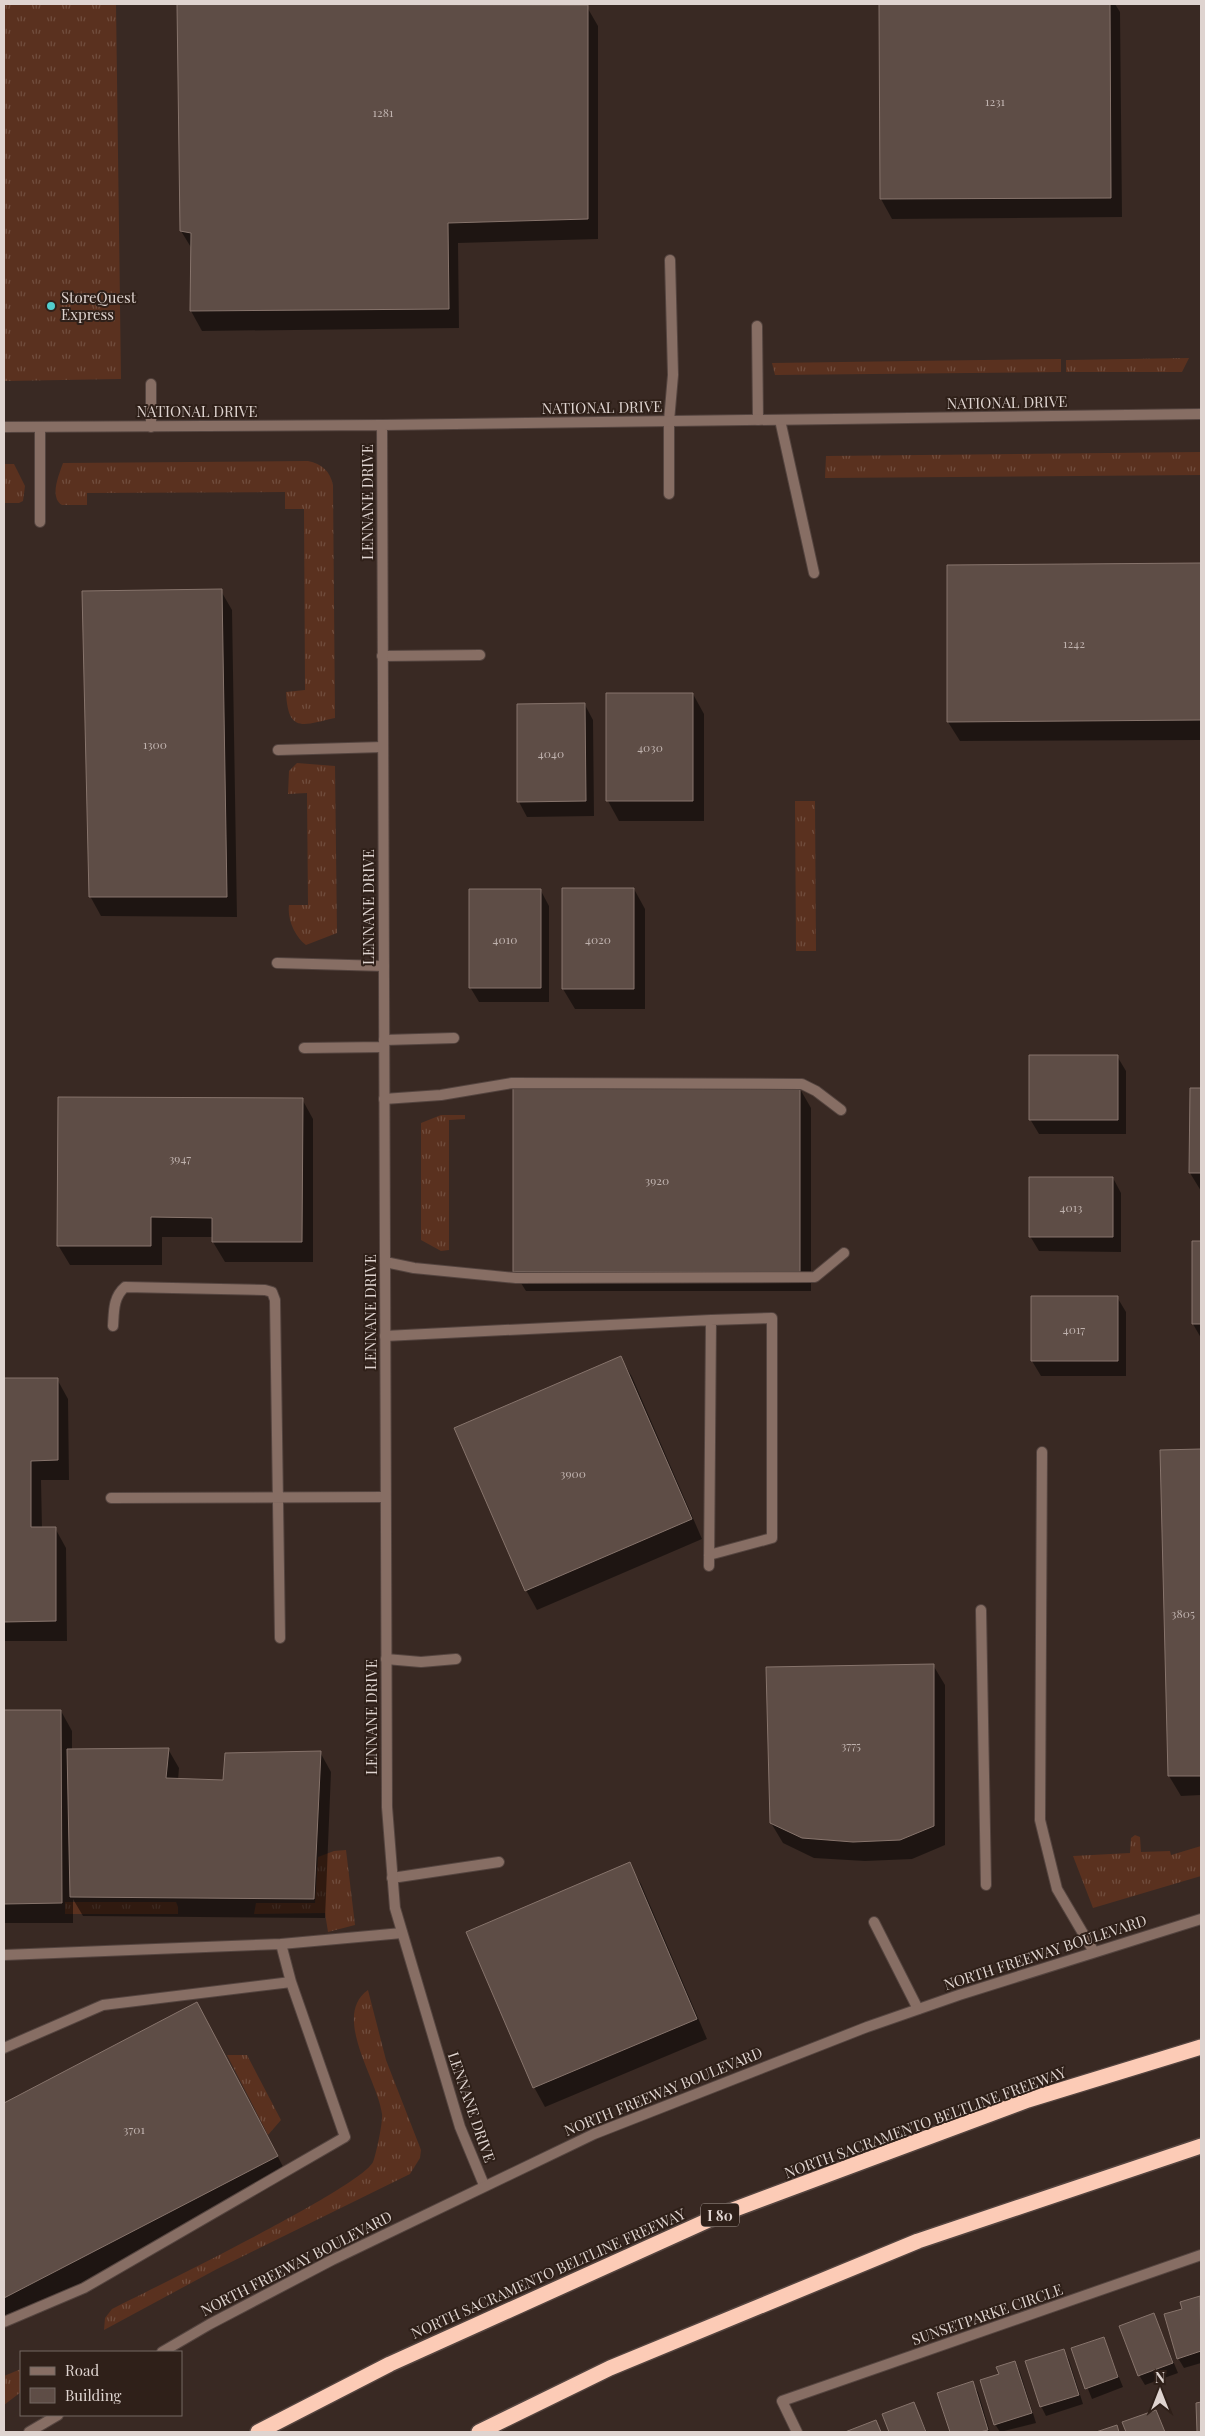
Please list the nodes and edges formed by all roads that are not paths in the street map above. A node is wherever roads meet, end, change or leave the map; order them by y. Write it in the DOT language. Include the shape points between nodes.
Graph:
graph roads {
  1 [pos="670,260"];
  2 [pos="757,326"];
  3 [pos="151,384"];
  4 [pos="1201,414"];
  5 [pos="758,420"];
  6 [pos="780,420"];
  7 [pos="669,421"];
  8 [pos="382,425"];
  9 [pos="151,426"];
  10 [pos="4,427"];
  11 [pos="40,427"];
  12 [pos="669,494"];
  13 [pos="40,522"];
  14 [pos="814,573"];
  15 [pos="480,655"];
  16 [pos="382,656"];
  17 [pos="383,748"];
  18 [pos="278,750"];
  19 [pos="277,963"];
  20 [pos="384,966"];
  21 [pos="454,1038"];
  22 [pos="384,1044"];
  23 [pos="304,1048"];
  24 [pos="384,1099"];
  25 [pos="841,1110"];
  26 [pos="844,1253"];
  27 [pos="385,1262"];
  28 [pos="711,1320"];
  29 [pos="113,1326"];
  30 [pos="385,1336"];
  31 [pos="1042,1452"];
  32 [pos="386,1497"];
  33 [pos="111,1498"];
  34 [pos="277,1498"];
  35 [pos="980,1610"];
  36 [pos="280,1638"];
  37 [pos="386,1659"];
  38 [pos="456,1659"];
  39 [pos="499,1862"];
  40 [pos="392,1878"];
  41 [pos="986,1885"];
  42 [pos="1201,1919"];
  43 [pos="874,1922"];
  44 [pos="402,1933"];
  45 [pos="281,1944"];
  46 [pos="1094,1952"];
  47 [pos="4,1956"];
  48 [pos="291,1982"];
  49 [pos="918,2009"];
  50 [pos="1201,2047"];
  51 [pos="4,2048"];
  52 [pos="1201,2146"];
  53 [pos="484,2185"];
  54 [pos="1201,2256"];
  55 [pos="4,2322"];
  56 [pos="164,2351"];
  57 [pos="56,2416"];
  58 [pos="29,2432"];
  59 [pos="258,2432"];
  60 [pos="478,2432"];
  61 [pos="797,2432"];
  1 -- 7 [label="street" via="673,376"];
  2 -- 5 [label="street"];
  3 -- 9 [label="street"];
  4 -- 6 [label="street, NATIONAL DRIVE"];
  5 -- 6 [label="street, NATIONAL DRIVE"];
  5 -- 7 [label="street, NATIONAL DRIVE"];
  6 -- 14 [label="street"];
  7 -- 8 [label="street, NATIONAL DRIVE"];
  7 -- 12 [label="street"];
  8 -- 9 [label="street, NATIONAL DRIVE"];
  8 -- 16 [label="street, LENNANE DRIVE"];
  9 -- 11 [label="street, NATIONAL DRIVE"];
  10 -- 11 [label="street, NATIONAL DRIVE"];
  11 -- 13 [label="street"];
  15 -- 16 [label="street"];
  16 -- 17 [label="street, LENNANE DRIVE"];
  17 -- 18 [label="street"];
  17 -- 20 [label="street, LENNANE DRIVE"];
  19 -- 20 [label="street"];
  20 -- 22 [label="street, LENNANE DRIVE"];
  21 -- 22 [label="street"];
  22 -- 23 [label="street"];
  22 -- 24 [label="street, LENNANE DRIVE"];
  24 -- 25 [label="street" via="441,1095 512,1083 802,1084 816,1090"];
  24 -- 27 [label="street, LENNANE DRIVE"];
  26 -- 27 [label="street" via="815,1277 516,1278"];
  27 -- 30 [label="street, LENNANE DRIVE"];
  28 -- 28 [label="street" via="772,1318 772,1538 709,1560"];
  28 -- 30 [label="street"];
  29 -- 34 [label="street" via="118,1293 125,1287 272,1292 276,1310"];
  30 -- 32 [label="street, LENNANE DRIVE"];
  31 -- 46 [label="street" via="1040,1820 1057,1890"];
  32 -- 34 [label="street"];
  32 -- 37 [label="street, LENNANE DRIVE"];
  33 -- 34 [label="street"];
  34 -- 36 [label="street"];
  35 -- 41 [label="street"];
  37 -- 38 [label="street" via="421,1662"];
  37 -- 40 [label="street, LENNANE DRIVE" via="387,1807"];
  39 -- 40 [label="street"];
  40 -- 44 [label="street, LENNANE DRIVE"];
  42 -- 46 [label="street, NORTH FREEWAY BOULEVARD"];
  43 -- 49 [label="street"];
  44 -- 45 [label="street"];
  44 -- 53 [label="street, LENNANE DRIVE" via="460,2126"];
  45 -- 47 [label="street"];
  45 -- 48 [label="street"];
  46 -- 49 [label="street, NORTH FREEWAY BOULEVARD"];
  48 -- 51 [label="street" via="102,2005"];
  48 -- 55 [label="street" via="344,2137 84,2288"];
  49 -- 53 [label="street, NORTH FREEWAY BOULEVARD" via="684,2097"];
  50 -- 59 [label="highway, NORTH SACRAMENTO BELTLINE FREEWAY / I 80" via="1028,2100 722,2214 390,2364"];
  52 -- 60 [label="highway" via="918,2241 610,2368"];
  53 -- 56 [label="street, NORTH FREEWAY BOULEVARD" via="332,2260"];
  54 -- 61 [label="street, SUNSETPARKE CIRCLE" via="782,2401"];
  57 -- 58 [label="street"];
}
